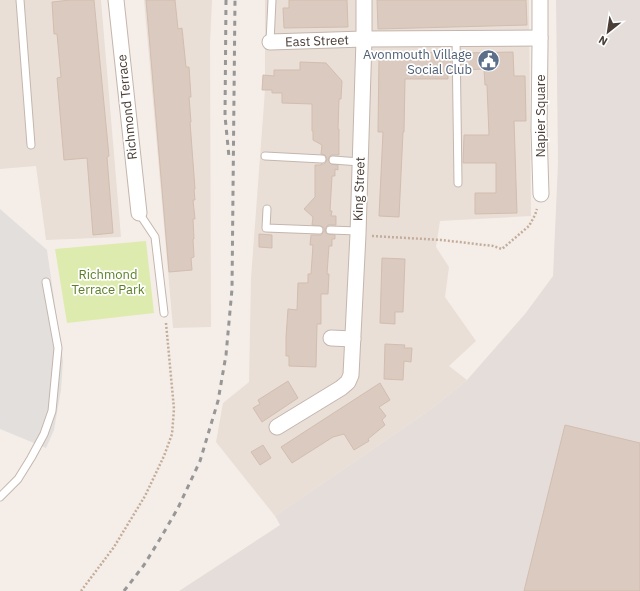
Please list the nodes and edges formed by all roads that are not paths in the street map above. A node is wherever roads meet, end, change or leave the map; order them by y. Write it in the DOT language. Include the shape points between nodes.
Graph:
graph roads {
  1 [pos="20,0"];
  2 [pos="116,0"];
  3 [pos="272,0"];
  4 [pos="364,0"];
  5 [pos="540,0"];
  6 [pos="456,38"];
  7 [pos="540,38"];
  8 [pos="364,39"];
  9 [pos="270,42"];
  10 [pos="31,145"];
  11 [pos="265,156"];
  12 [pos="322,159"];
  13 [pos="333,160"];
  14 [pos="360,162"];
  15 [pos="458,182"];
  16 [pos="541,194"];
  17 [pos="267,209"];
  18 [pos="139,214"];
  19 [pos="319,230"];
  20 [pos="330,230"];
  21 [pos="358,232"];
  22 [pos="46,282"];
  23 [pos="164,313"];
  24 [pos="331,338"];
  25 [pos="353,339"];
  26 [pos="278,427"];
  27 [pos="0,497"];
  1 -- 10 [label="lane"];
  2 -- 18 [label="street, Richmond Terrace"];
  3 -- 9 [label="lane"];
  4 -- 8 [label="street, King Street"];
  5 -- 7 [label="street, Napier Square"];
  6 -- 7 [label="street, East Street"];
  6 -- 8 [label="street, East Street"];
  6 -- 15 [label="lane"];
  7 -- 16 [label="street, Napier Square"];
  8 -- 9 [label="street, East Street"];
  8 -- 14 [label="street, King Street"];
  11 -- 12 [label="lane"];
  13 -- 14 [label="lane"];
  14 -- 21 [label="street, King Street"];
  17 -- 19 [label="lane" via="266,228"];
  18 -- 23 [label="lane" via="155,237"];
  20 -- 21 [label="lane"];
  21 -- 25 [label="street, King Street"];
  22 -- 27 [label="lane" via="58,348 52,411 44,434 31,458 18,479"];
  24 -- 25 [label="street"];
  25 -- 26 [label="street, King Street" via="351,375 348,382"];
}
